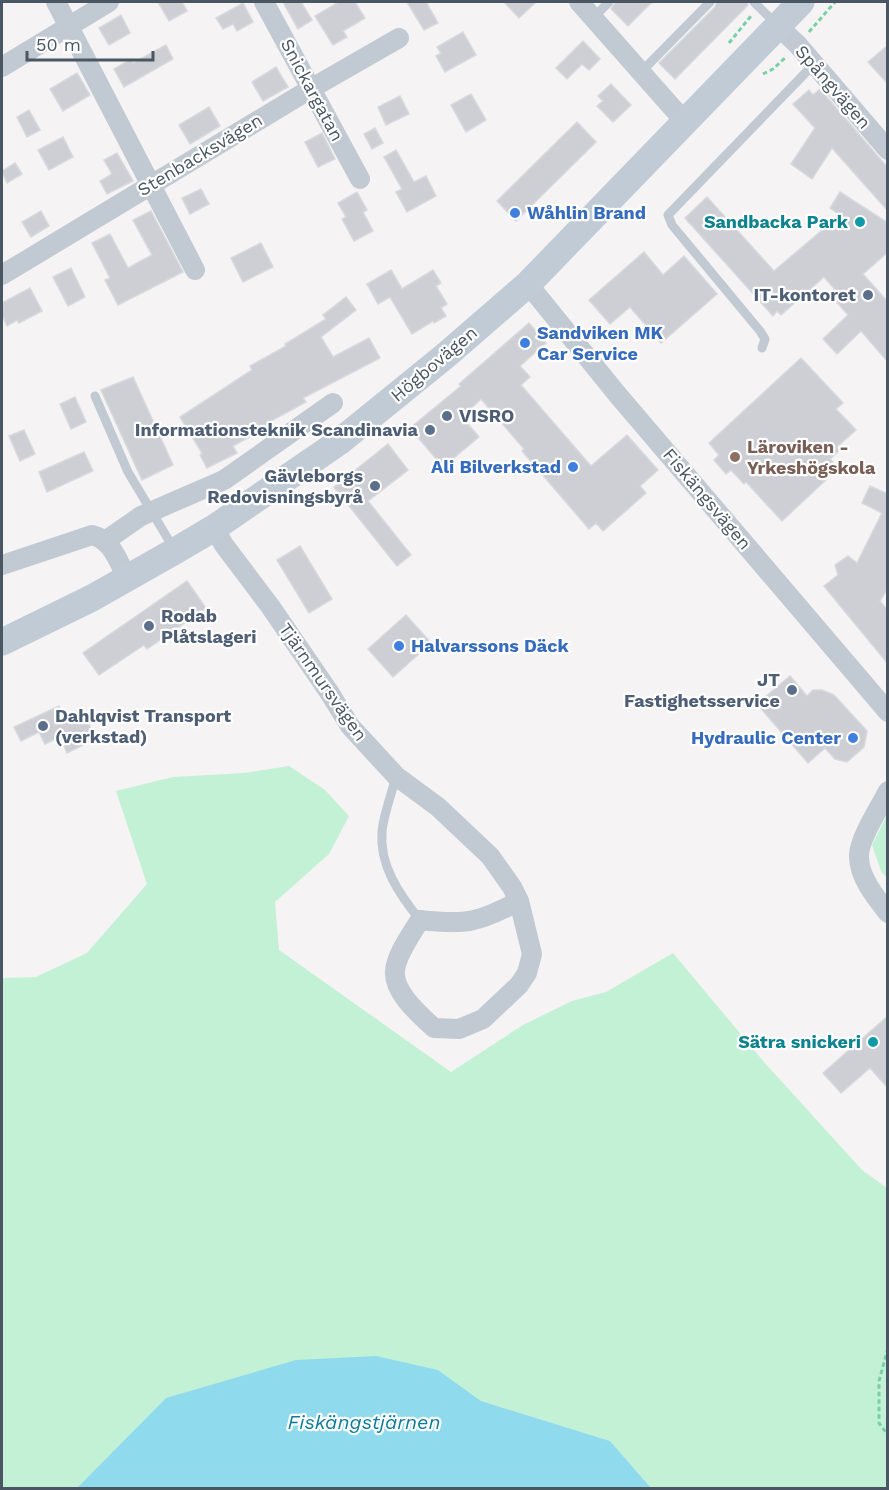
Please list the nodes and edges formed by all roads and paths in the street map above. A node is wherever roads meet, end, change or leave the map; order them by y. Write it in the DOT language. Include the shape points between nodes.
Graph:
graph roads {
  1 [pos="56,2"];
  2 [pos="109,2"];
  3 [pos="264,2"];
  4 [pos="579,2"];
  5 [pos="609,2"];
  6 [pos="710,2"];
  7 [pos="801,2"];
  8 [pos="763,12"];
  9 [pos="593,18"];
  10 [pos="69,26"];
  11 [pos="399,38"];
  12 [pos="729,44"];
  13 [pos="814,64"];
  14 [pos="2,67"];
  15 [pos="641,72"];
  16 [pos="312,88"];
  17 [pos="685,122"];
  18 [pos="888,150"];
  19 [pos="360,179"];
  20 [pos="151,184"];
  21 [pos="195,270"];
  22 [pos="2,275"];
  23 [pos="528,284"];
  24 [pos="762,348"];
  25 [pos="95,396"];
  26 [pos="333,403"];
  27 [pos="153,511"];
  28 [pos="214,528"];
  29 [pos="105,541"];
  30 [pos="175,551"];
  31 [pos="2,565"];
  32 [pos="127,578"];
  33 [pos="2,642"];
  34 [pos="888,712"];
  35 [pos="396,776"];
  36 [pos="888,792"];
  37 [pos="519,901"];
  38 [pos="888,913"];
  39 [pos="420,920"];
  40 [pos="888,1348"];
  41 [pos="888,1435"];
  1 -- 10 [label="street"];
  2 -- 10 [label="street"];
  3 -- 16 [label="street, Snickargatan"];
  4 -- 9 [label="street"];
  5 -- 9 [label="lane"];
  6 -- 15 [label="lane"];
  7 -- 8 [label="main road, Högbovägen"];
  8 -- 12 [label="path"];
  8 -- 13 [label="street, Spångvägen"];
  8 -- 17 [label="main road, Högbovägen"];
  9 -- 15 [label="street"];
  10 -- 14 [label="street"];
  10 -- 20 [label="street"];
  11 -- 16 [label="street, Stenbacksvägen"];
  13 -- 18 [label="street, Spångvägen"];
  13 -- 24 [label="lane" via="668,215 672,225 760,331 765,339"];
  15 -- 17 [label="street"];
  16 -- 19 [label="street, Snickargatan"];
  16 -- 20 [label="street, Stenbacksvägen"];
  17 -- 23 [label="main road, Högbovägen"];
  20 -- 21 [label="street"];
  20 -- 22 [label="street, Stenbacksvägen"];
  23 -- 28 [label="main road, Högbovägen" via="339,442"];
  23 -- 34 [label="street, Fiskängsvägen"];
  25 -- 27 [label="lane" via="128,472"];
  26 -- 27 [label="street" via="224,480"];
  27 -- 29 [label="street"];
  27 -- 30 [label="lane"];
  28 -- 30 [label="main road, Högbovägen"];
  28 -- 35 [label="street, Tjärnmursvägen" via="350,726"];
  29 -- 31 [label="street" via="92,535"];
  29 -- 32 [label="street"];
  30 -- 32 [label="main road, Högbovägen"];
  32 -- 33 [label="main road, Högbovägen"];
  35 -- 37 [label="street, Tjärnmursvägen" via="438,807 490,856"];
  35 -- 39 [label="lane" via="382,831 384,862 405,902"];
  36 -- 38 [label="street" via="859,855 868,884"];
  37 -- 39 [label="street" via="475,921 454,924"];
  37 -- 39 [label="street, Tjärnmursvägen" via="532,954 527,973 519,986 483,1019 459,1029 434,1028 401,993 395,972"];
  40 -- 41 [label="path" via="879,1381 879,1423"];
}
